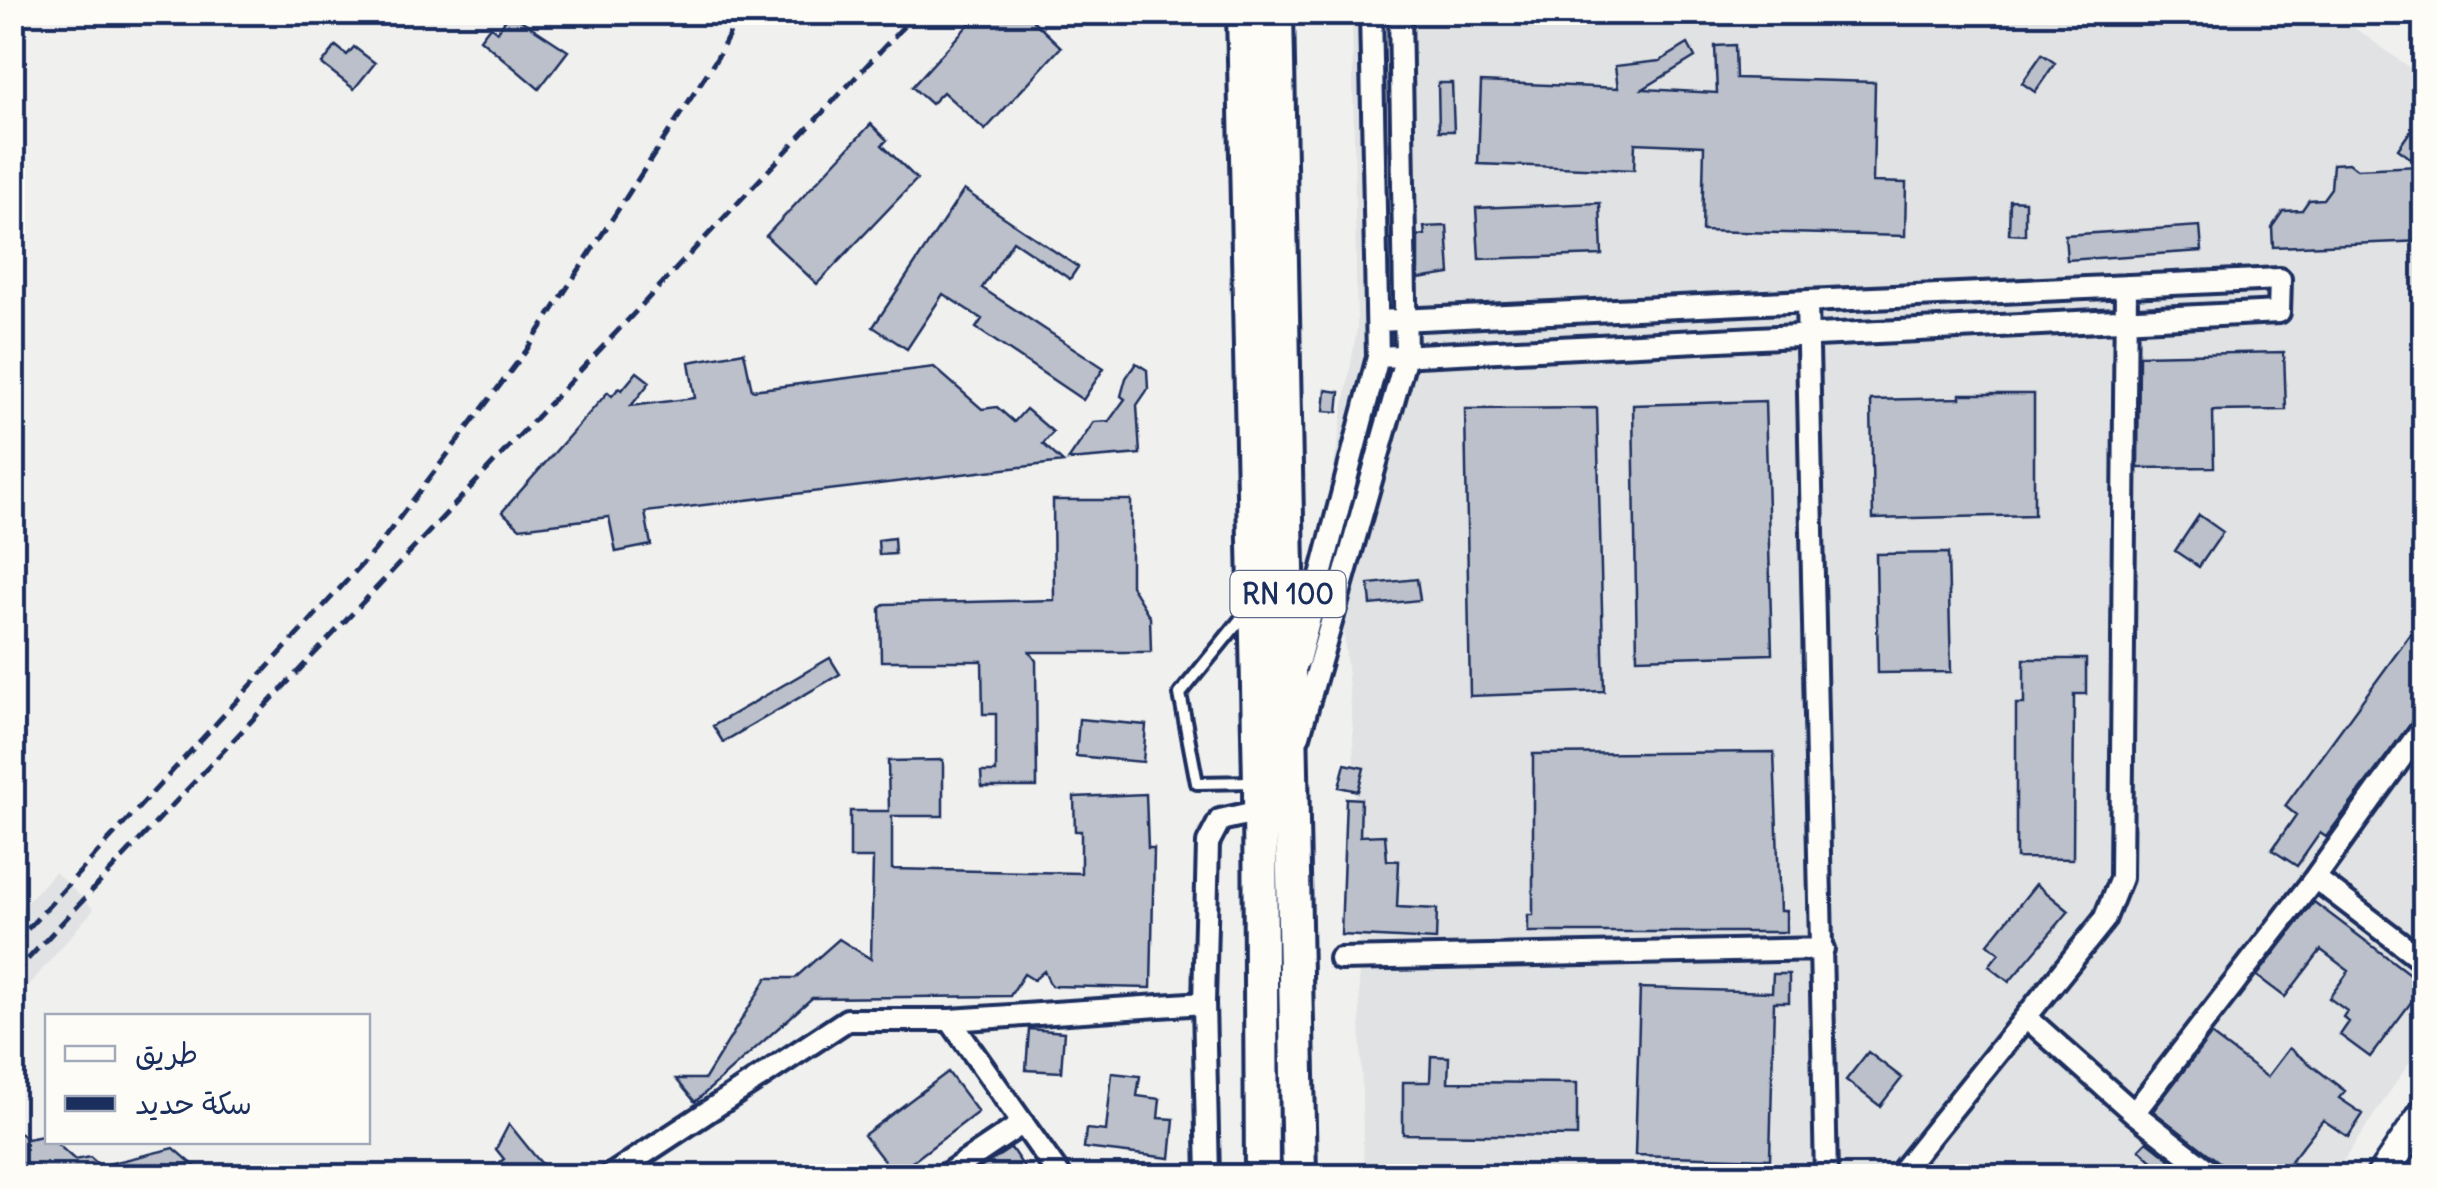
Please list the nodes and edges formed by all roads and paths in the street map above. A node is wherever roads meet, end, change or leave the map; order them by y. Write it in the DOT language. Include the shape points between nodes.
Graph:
graph roads {
  1 [pos="1244,12"];
  2 [pos="1276,12"];
  3 [pos="1371,12"];
  4 [pos="1400,12"];
  5 [pos="2126,286"];
  6 [pos="1807,301"];
  7 [pos="1406,320"];
  8 [pos="2126,320"];
  9 [pos="1378,322"];
  10 [pos="1809,336"];
  11 [pos="1406,356"];
  12 [pos="1378,357"];
  13 [pos="1256,600"];
  14 [pos="1290,692"];
  15 [pos="2424,726"];
  16 [pos="1292,762"];
  17 [pos="1260,797"];
  18 [pos="2315,878"];
  19 [pos="1822,949"];
  20 [pos="1340,959"];
  21 [pos="2424,961"];
  22 [pos="1204,1003"];
  23 [pos="2026,1017"];
  24 [pos="950,1020"];
  25 [pos="2134,1113"];
  26 [pos="2424,1113"];
  27 [pos="1023,1124"];
  28 [pos="610,1176"];
  29 [pos="944,1176"];
  30 [pos="1060,1176"];
  31 [pos="1208,1176"];
  32 [pos="1262,1176"];
  33 [pos="1298,1176"];
  34 [pos="1826,1176"];
  35 [pos="1898,1176"];
  36 [pos="2215,1176"];
  37 [pos="2381,1176"];
  1 -- 13 [label="highway, RN 100"];
  2 -- 14 [label="highway, RN 100"];
  3 -- 9 [label="street"];
  4 -- 7 [label="street"];
  5 -- 6 [label="street"];
  5 -- 8 [label="street"];
  5 -- 8 [label="street" via="2280,279 2280,312"];
  6 -- 7 [label="street"];
  6 -- 10 [label="street"];
  7 -- 9 [label="street"];
  7 -- 11 [label="street"];
  8 -- 10 [label="street"];
  8 -- 23 [label="street" via="2121,878 2104,920"];
  9 -- 12 [label="street"];
  10 -- 11 [label="street"];
  10 -- 19 [label="street"];
  11 -- 12 [label="street"];
  11 -- 16 [label="street"];
  12 -- 14 [label="street"];
  13 -- 17 [label="highway, RN 100"];
  13 -- 17 [label="lane" via="1180,694 1197,783"];
  14 -- 16 [label="highway, RN 100"];
  15 -- 18 [label="street"];
  16 -- 33 [label="highway, RN 100"];
  17 -- 22 [label="street" via="1220,820 1208,843"];
  17 -- 32 [label="highway, RN 100"];
  18 -- 21 [label="street"];
  18 -- 25 [label="street"];
  19 -- 20 [label="street"];
  19 -- 34 [label="street"];
  22 -- 24 [label="street"];
  22 -- 31 [label="street"];
  23 -- 25 [label="street"];
  23 -- 35 [label="street"];
  24 -- 27 [label="street"];
  24 -- 28 [label="street" via="847,1020"];
  25 -- 36 [label="street"];
  26 -- 37 [label="main road"];
  27 -- 29 [label="street"];
  27 -- 30 [label="street"];
}
